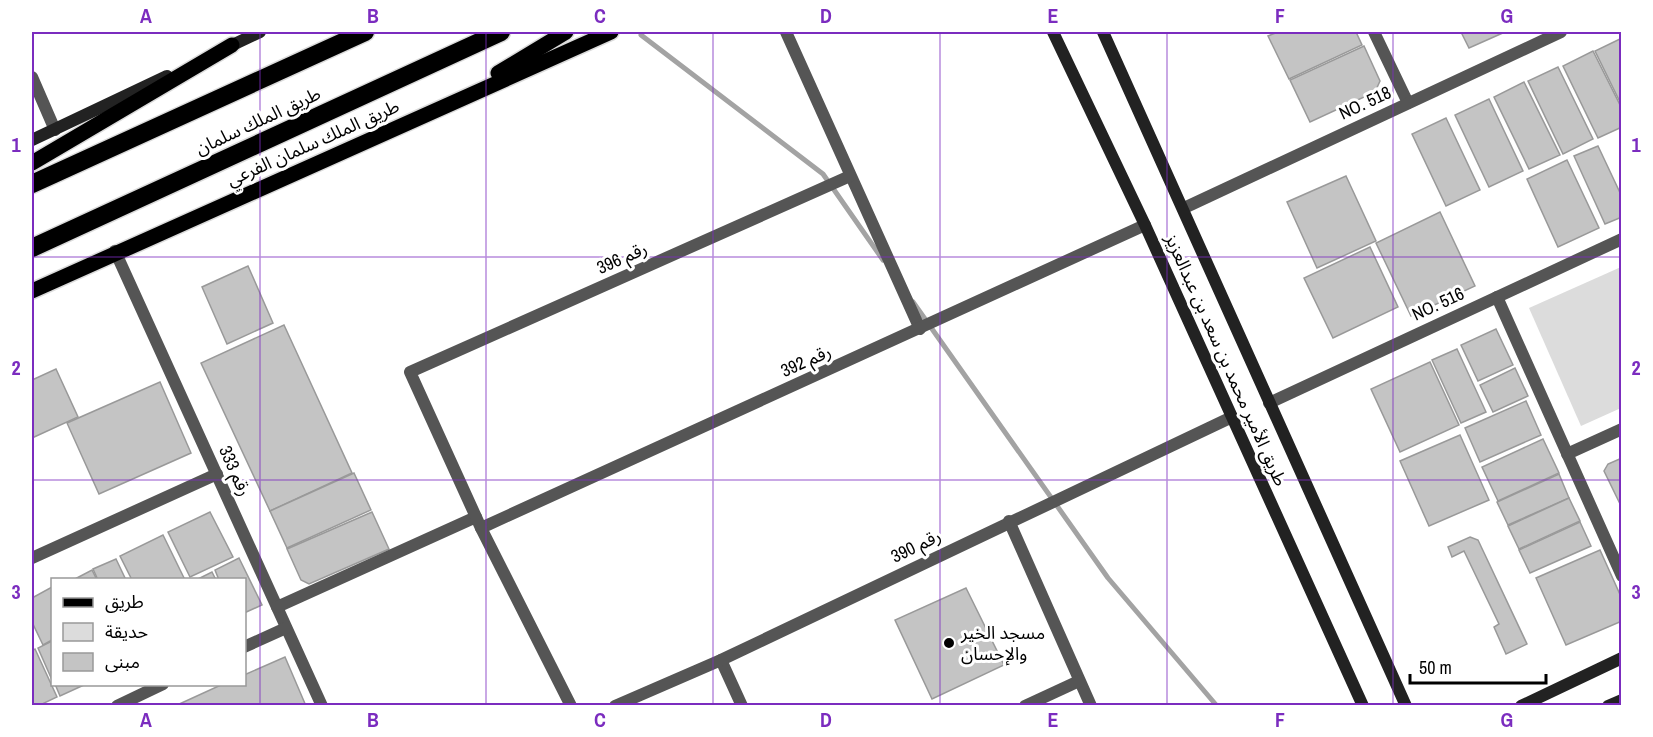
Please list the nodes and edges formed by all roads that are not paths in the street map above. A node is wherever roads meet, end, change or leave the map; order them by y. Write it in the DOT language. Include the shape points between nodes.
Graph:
graph roads {
  1 [pos="256,32"];
  2 [pos="364,32"];
  3 [pos="501,32"];
  4 [pos="566,32"];
  5 [pos="611,32"];
  6 [pos="786,32"];
  7 [pos="1053,32"];
  8 [pos="1103,32"];
  9 [pos="1374,32"];
  10 [pos="1561,32"];
  11 [pos="232,45"];
  12 [pos="32,77"];
  13 [pos="1408,103"];
  14 [pos="447,105"];
  15 [pos="55,130"];
  16 [pos="32,140"];
  17 [pos="32,163"];
  18 [pos="850,176"];
  19 [pos="32,184"];
  20 [pos="1184,208"];
  21 [pos="1145,225"];
  22 [pos="1622,239"];
  23 [pos="32,248"];
  24 [pos="116,251"];
  25 [pos="32,291"];
  26 [pos="1497,297"];
  27 [pos="920,328"];
  28 [pos="1269,403"];
  29 [pos="1232,417"];
  30 [pos="1622,429"];
  31 [pos="1567,454"];
  32 [pos="217,474"];
  33 [pos="1009,521"];
  34 [pos="478,523"];
  35 [pos="32,558"];
  36 [pos="1622,576"];
  37 [pos="277,607"];
  38 [pos="286,628"];
  39 [pos="246,646"];
  40 [pos="1622,658"];
  41 [pos="721,660"];
  42 [pos="1079,681"];
  43 [pos="159,686"];
  44 [pos="1404,700"];
  45 [pos="1622,700"];
  46 [pos="117,705"];
  47 [pos="322,705"];
  48 [pos="571,705"];
  49 [pos="615,705"];
  50 [pos="742,705"];
  51 [pos="1025,705"];
  52 [pos="1091,705"];
  53 [pos="1363,705"];
  54 [pos="1416,705"];
  55 [pos="1521,705"];
  56 [pos="1608,705"];
  1 -- 11 [label="main road"];
  2 -- 19 [label="highway, طريق الملك سلمان"];
  3 -- 23 [label="highway, طريق الملك سلمان"];
  4 -- 14 [label="main road"];
  5 -- 14 [label="main road, طريق الملك سلمان الفرعي"];
  6 -- 18 [label="street"];
  7 -- 21 [label="main road, طريق الأمير محمد بن سعد بن عبدالعزيز"];
  8 -- 20 [label="main road, طريق الأمير محمد بن سعد بن عبدالعزيز"];
  9 -- 13 [label="street"];
  10 -- 13 [label="street, NO. 518"];
  11 -- 15 [label="main road"];
  11 -- 17 [label="main road"];
  12 -- 15 [label="street"];
  13 -- 20 [label="street, NO. 518"];
  14 -- 24 [label="main road, طريق الملك سلمان الفرعي"];
  15 -- 16 [label="main road"];
  18 -- 27 [label="street"];
  18 -- 34 [label="street, رقم 396" via="410,372"];
  20 -- 28 [label="main road, طريق الأمير محمد بن سعد بن عبدالعزيز"];
  21 -- 27 [label="street, رقم 392"];
  21 -- 29 [label="main road, طريق الأمير محمد بن سعد بن عبدالعزيز"];
  22 -- 26 [label="street, NO. 516"];
  24 -- 25 [label="main road, طريق الملك سلمان الفرعي"];
  24 -- 32 [label="street, رقم 333"];
  26 -- 28 [label="street, NO. 516"];
  26 -- 31 [label="street"];
  27 -- 34 [label="street, رقم 392"];
  28 -- 44 [label="main road, طريق الأمير محمد بن سعد بن عبدالعزيز"];
  29 -- 33 [label="street, رقم 390"];
  29 -- 53 [label="main road, طريق الأمير محمد بن سعد بن عبدالعزيز"];
  30 -- 31 [label="street"];
  31 -- 36 [label="street"];
  32 -- 35 [label="street"];
  32 -- 37 [label="street, رقم 333"];
  33 -- 41 [label="street, رقم 390"];
  33 -- 42 [label="street"];
  34 -- 37 [label="street, رقم 392"];
  34 -- 48 [label="street"];
  37 -- 38 [label="street, رقم 333"];
  38 -- 39 [label="street"];
  38 -- 47 [label="street, رقم 333"];
  40 -- 55 [label="main road"];
  41 -- 49 [label="street, رقم 390"];
  41 -- 50 [label="street"];
  42 -- 51 [label="street"];
  42 -- 52 [label="street"];
  43 -- 46 [label="street"];
  44 -- 54 [label="main road"];
  45 -- 56 [label="main road"];
}
